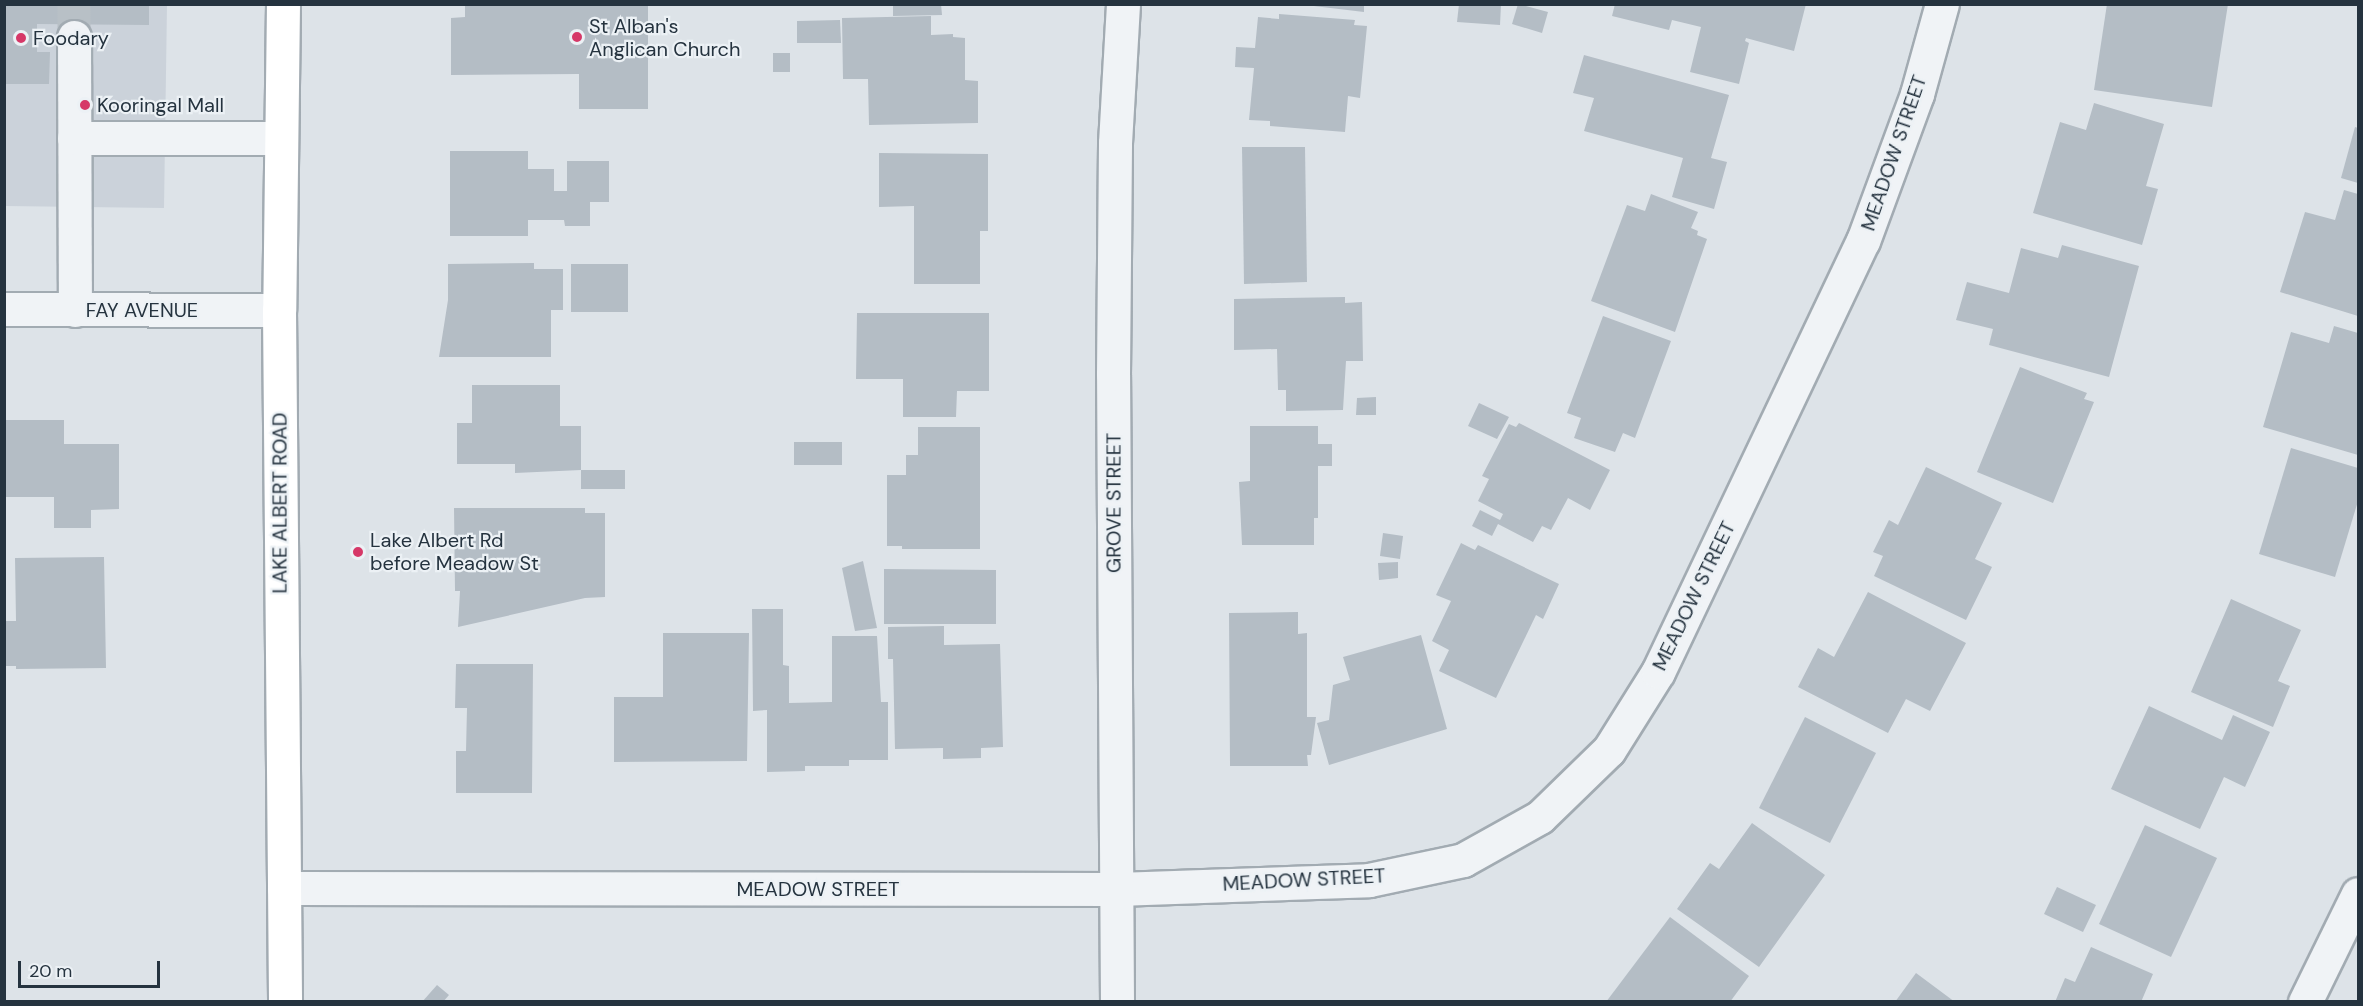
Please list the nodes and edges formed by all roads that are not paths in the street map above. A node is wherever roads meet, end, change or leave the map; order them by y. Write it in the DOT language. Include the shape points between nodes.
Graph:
graph roads {
  1 [pos="282,4"];
  2 [pos="1123,4"];
  3 [pos="1942,4"];
  4 [pos="74,37"];
  5 [pos="74,138"];
  6 [pos="281,138"];
  7 [pos="4,309"];
  8 [pos="75,310"];
  9 [pos="279,310"];
  10 [pos="284,888"];
  11 [pos="1117,889"];
  12 [pos="2358,894"];
  13 [pos="285,1002"];
  14 [pos="1117,1002"];
  15 [pos="2305,1002"];
  1 -- 6 [label="main road, LAKE ALBERT ROAD"];
  2 -- 11 [label="street, GROVE STREET" via="1116,143 1113,374"];
  3 -- 11 [label="street, MEADOW STREET" via="1917,94 1863,241 1658,672 1609,750 1540,817 1463,860 1369,880"];
  4 -- 5 [label="street"];
  5 -- 6 [label="street"];
  5 -- 8 [label="street"];
  6 -- 9 [label="main road, LAKE ALBERT ROAD"];
  7 -- 8 [label="street, FAY AVENUE"];
  8 -- 9 [label="street, FAY AVENUE"];
  9 -- 10 [label="main road, LAKE ALBERT ROAD"];
  10 -- 11 [label="street, MEADOW STREET"];
  10 -- 13 [label="main road, LAKE ALBERT ROAD"];
  11 -- 14 [label="street, GROVE STREET"];
  12 -- 15 [label="street"];
}
